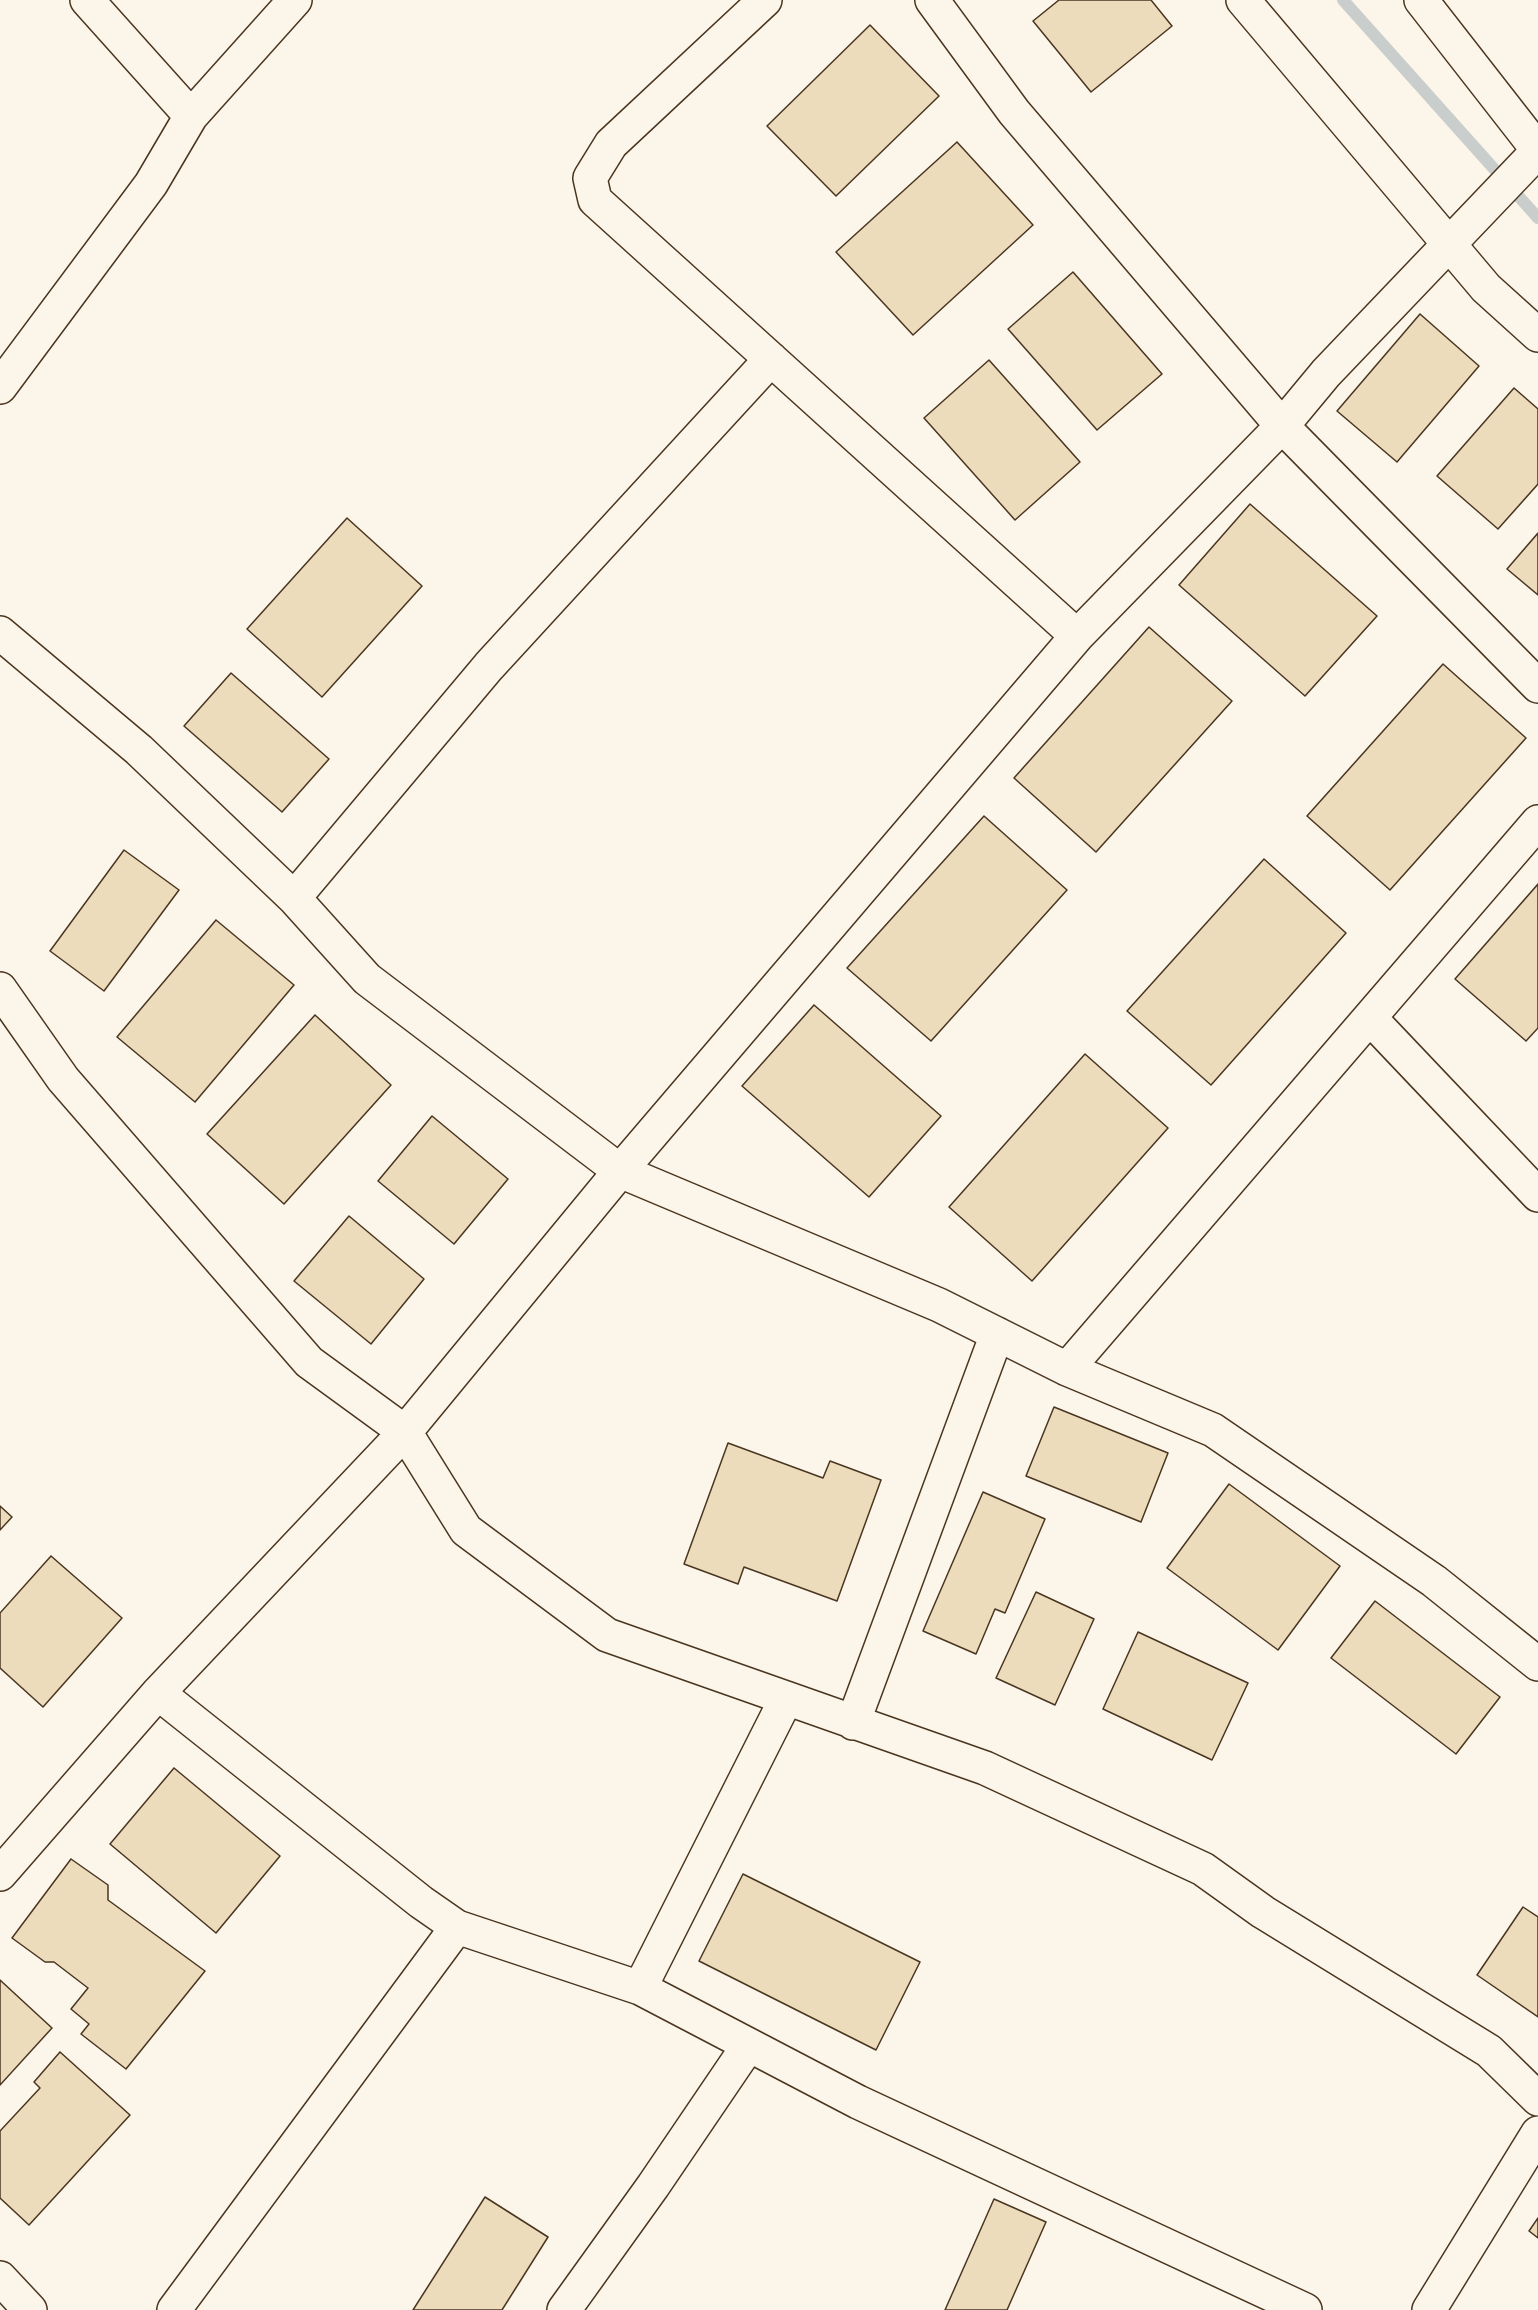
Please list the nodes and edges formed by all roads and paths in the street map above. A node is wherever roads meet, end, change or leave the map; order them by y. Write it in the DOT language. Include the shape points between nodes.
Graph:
graph roads {
  1 [pos="87,0"];
  2 [pos="295,0"];
  3 [pos="765,0"];
  4 [pos="932,0"];
  5 [pos="1243,0"];
  6 [pos="1421,0"];
  7 [pos="192,116"];
  8 [pos="1538,150"];
  9 [pos="1449,245"];
  10 [pos="1538,335"];
  11 [pos="771,359"];
  12 [pos="0,387"];
  13 [pos="1282,426"];
  14 [pos="0,633"];
  15 [pos="1077,636"];
  16 [pos="1538,686"];
  17 [pos="1538,822"];
  18 [pos="294,898"];
  19 [pos="0,988"];
  20 [pos="1370,1018"];
  21 [pos="620,1171"];
  22 [pos="1538,1195"];
  23 [pos="998,1334"];
  24 [pos="1067,1369"];
  25 [pos="405,1432"];
  26 [pos="1538,1664"];
  27 [pos="158,1693"];
  28 [pos="786,1699"];
  29 [pos="853,1723"];
  30 [pos="0,1874"];
  31 [pos="457,1927"];
  32 [pos="640,1988"];
  33 [pos="748,2046"];
  34 [pos="1538,2099"];
  35 [pos="1538,2133"];
  36 [pos="0,2278"];
  37 [pos="30,2310"];
  38 [pos="174,2310"];
  39 [pos="564,2310"];
  40 [pos="1305,2310"];
  41 [pos="1429,2310"];
  1 -- 7 [label="street"];
  2 -- 7 [label="street"];
  3 -- 11 [label="street" via="611,144 590,178 595,200"];
  4 -- 13 [label="street" via="1014,112"];
  5 -- 9 [label="street"];
  6 -- 8 [label="street"];
  7 -- 12 [label="street" via="151,184"];
  8 -- 9 [label="street"];
  9 -- 10 [label="street" via="1486,288"];
  9 -- 13 [label="street"];
  11 -- 15 [label="street"];
  11 -- 18 [label="street" via="489,666"];
  13 -- 15 [label="street"];
  13 -- 16 [label="street"];
  14 -- 18 [label="street" via="139,750"];
  15 -- 21 [label="street"];
  17 -- 20 [label="street"];
  18 -- 21 [label="street" via="368,979"];
  19 -- 25 [label="street" via="63,1079 309,1362"];
  20 -- 22 [label="street"];
  20 -- 24 [label="street"];
  21 -- 23 [label="street" via="939,1305"];
  21 -- 25 [label="street"];
  23 -- 24 [label="street"];
  23 -- 29 [label="street"];
  24 -- 26 [label="street" via="1213,1430 1434,1581"];
  25 -- 27 [label="street"];
  25 -- 28 [label="street" via="466,1530 607,1635"];
  27 -- 30 [label="street"];
  27 -- 31 [label="street"];
  28 -- 29 [label="street"];
  28 -- 32 [label="street"];
  29 -- 34 [label="street" via="985,1768 1203,1869 1263,1912 1489,2051"];
  31 -- 32 [label="street"];
  31 -- 38 [label="street"];
  32 -- 33 [label="street"];
  33 -- 39 [label="street"];
  33 -- 40 [label="street" via="858,2102"];
  35 -- 41 [label="street"];
  36 -- 37 [label="street"];
}
